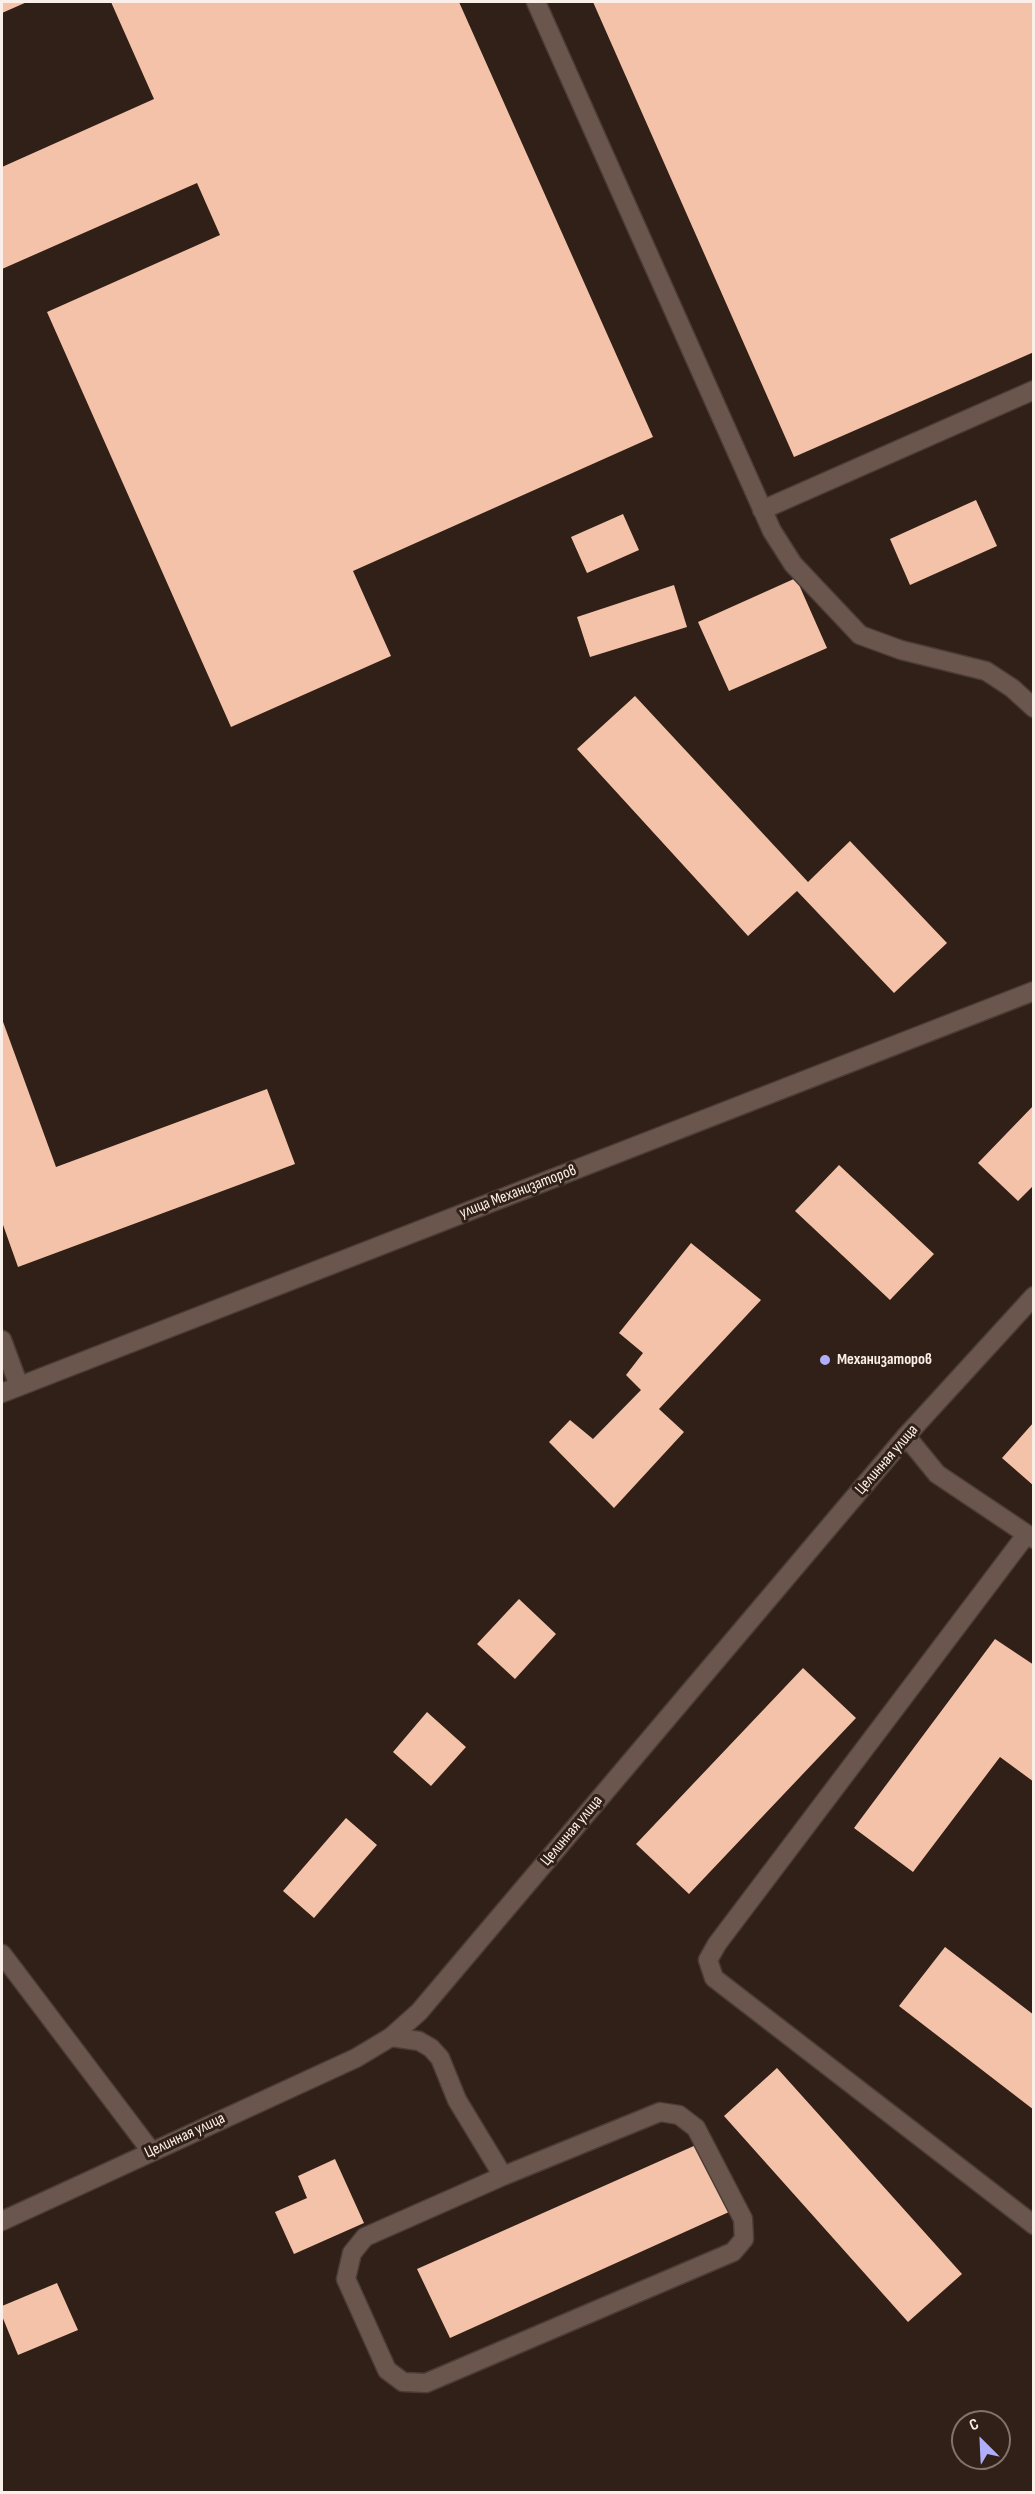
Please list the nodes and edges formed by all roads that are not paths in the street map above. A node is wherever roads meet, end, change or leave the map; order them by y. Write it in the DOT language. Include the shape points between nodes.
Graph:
graph roads {
  1 [pos="536,2"];
  2 [pos="1034,390"];
  3 [pos="762,510"];
  4 [pos="1034,708"];
  5 [pos="1034,991"];
  6 [pos="1034,1296"];
  7 [pos="2,1340"];
  8 [pos="19,1386"];
  9 [pos="2,1393"];
  10 [pos="906,1436"];
  11 [pos="1030,1537"];
  12 [pos="2,1954"];
  13 [pos="391,2037"];
  14 [pos="151,2151"];
  15 [pos="502,2176"];
  16 [pos="2,2221"];
  17 [pos="1034,2225"];
  1 -- 3 [label="street"];
  2 -- 3 [label="street"];
  3 -- 4 [label="street" via="793,564 860,635 901,650 986,671"];
  5 -- 8 [label="street, улица Механизаторов"];
  6 -- 10 [label="street, Целинная улица"];
  7 -- 8 [label="street"];
  8 -- 9 [label="street, улица Механизаторов"];
  10 -- 11 [label="street" via="937,1474"];
  10 -- 13 [label="street, Целинная улица" via="419,2012"];
  11 -- 17 [label="street" via="708,1960 714,1978"];
  12 -- 14 [label="street"];
  13 -- 14 [label="street, Целинная улица" via="356,2058"];
  13 -- 15 [label="street" via="419,2041 440,2058 457,2100"];
  14 -- 16 [label="street, Целинная улица"];
  15 -- 15 [label="street" via="660,2112 679,2115 696,2128 743,2219 744,2239 733,2252 426,2383 403,2382 387,2370 346,2279 352,2253 365,2237"];
}
